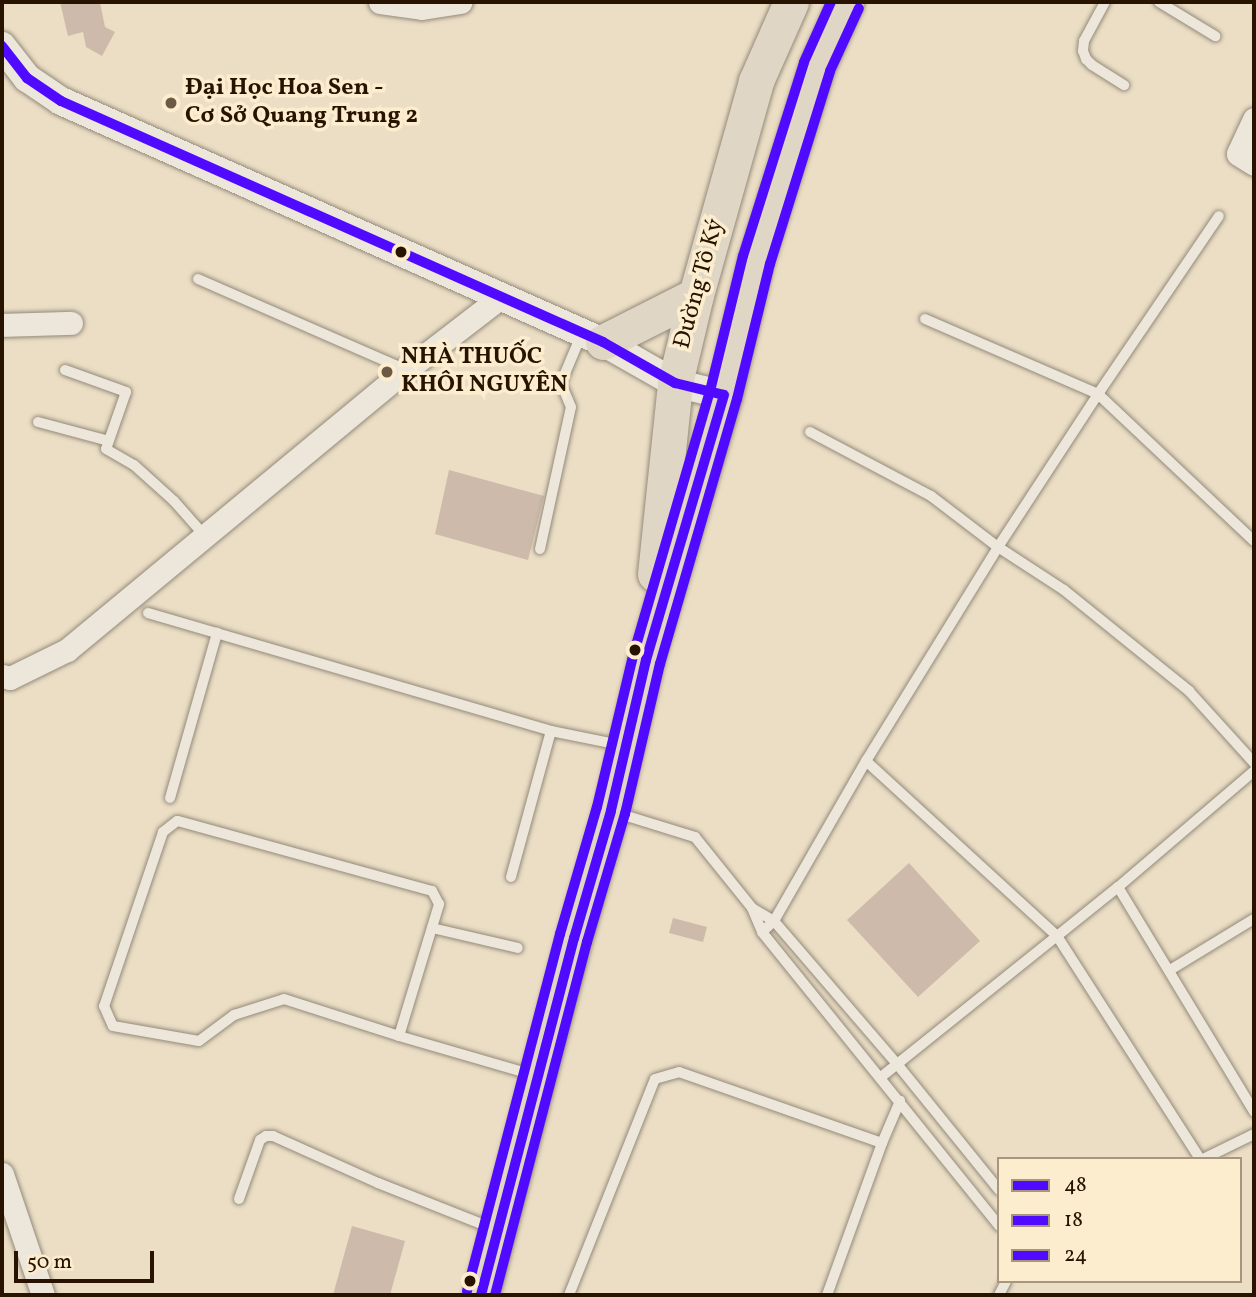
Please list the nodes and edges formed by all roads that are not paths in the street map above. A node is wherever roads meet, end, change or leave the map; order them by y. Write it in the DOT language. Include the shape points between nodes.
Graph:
graph roads {
  1 [pos="380,2"];
  2 [pos="461,2"];
  3 [pos="791,2"];
  4 [pos="846,2"];
  5 [pos="1105,2"];
  6 [pos="1159,2"];
  7 [pos="1215,36"];
  8 [pos="2,46"];
  9 [pos="1124,85"];
  10 [pos="1254,119"];
  11 [pos="1254,164"];
  12 [pos="1219,216"];
  13 [pos="198,279"];
  14 [pos="696,295"];
  15 [pos="502,296"];
  16 [pos="925,319"];
  17 [pos="71,323"];
  18 [pos="2,326"];
  19 [pos="592,337"];
  20 [pos="65,370"];
  21 [pos="406,370"];
  22 [pos="675,383"];
  23 [pos="1098,394"];
  24 [pos="724,395"];
  25 [pos="38,422"];
  26 [pos="810,432"];
  27 [pos="109,441"];
  28 [pos="205,536"];
  29 [pos="1254,541"];
  30 [pos="998,547"];
  31 [pos="540,549"];
  32 [pos="148,613"];
  33 [pos="217,633"];
  34 [pos="646,660"];
  35 [pos="2,676"];
  36 [pos="551,731"];
  37 [pos="626,747"];
  38 [pos="866,761"];
  39 [pos="1254,763"];
  40 [pos="1254,771"];
  41 [pos="170,799"];
  42 [pos="611,811"];
  43 [pos="511,877"];
  44 [pos="1118,887"];
  45 [pos="751,908"];
  46 [pos="1254,919"];
  47 [pos="774,920"];
  48 [pos="432,928"];
  49 [pos="762,932"];
  50 [pos="1057,936"];
  51 [pos="518,948"];
  52 [pos="1170,970"];
  53 [pos="399,1035"];
  54 [pos="897,1064"];
  55 [pos="540,1077"];
  56 [pos="881,1077"];
  57 [pos="900,1101"];
  58 [pos="1254,1112"];
  59 [pos="1254,1133"];
  60 [pos="882,1143"];
  61 [pos="1200,1157"];
  62 [pos="1205,1157"];
  63 [pos="2,1174"];
  64 [pos="997,1189"];
  65 [pos="239,1199"];
  66 [pos="997,1224"];
  67 [pos="499,1231"];
  68 [pos="43,1295"];
  69 [pos="481,1295"];
  70 [pos="569,1295"];
  71 [pos="827,1295"];
  1 -- 2 [label="street" via="422,8"];
  3 -- 14 [label="main road, Đường Tô Ký" via="756,81"];
  4 -- 24 [label="main road, Đường Tô Ký" via="817,66 756,260"];
  5 -- 9 [label="lane" via="1083,51 1092,65"];
  6 -- 7 [label="lane"];
  8 -- 15 [label="street" via="27,78 61,101"];
  10 -- 11 [label="street" via="1238,154"];
  12 -- 23 [label="lane"];
  13 -- 21 [label="lane"];
  14 -- 19 [label="main road"];
  14 -- 22 [label="main road, Đường Tô Ký"];
  15 -- 19 [label="street"];
  15 -- 21 [label="street"];
  16 -- 23 [label="lane"];
  17 -- 18 [label="street"];
  19 -- 22 [label="street"];
  19 -- 31 [label="lane" via="561,383 571,407"];
  20 -- 27 [label="lane" via="126,392"];
  21 -- 28 [label="street"];
  22 -- 24 [label="street"];
  22 -- 34 [label="main road, Đường Tô Ký"];
  23 -- 29 [label="lane"];
  23 -- 30 [label="lane"];
  24 -- 34 [label="main road, Đường Tô Ký"];
  25 -- 27 [label="lane"];
  26 -- 30 [label="lane" via="931,496"];
  27 -- 28 [label="lane" via="106,449 134,465"];
  28 -- 35 [label="street" via="67,650 10,677"];
  30 -- 38 [label="lane"];
  30 -- 39 [label="lane" via="1064,590 1189,691"];
  32 -- 33 [label="lane"];
  33 -- 36 [label="lane"];
  33 -- 41 [label="lane"];
  34 -- 37 [label="main road, Đường Tô Ký"];
  36 -- 37 [label="lane"];
  36 -- 43 [label="lane"];
  37 -- 42 [label="main road, Đường Tô Ký"];
  38 -- 47 [label="lane"];
  38 -- 50 [label="lane"];
  40 -- 44 [label="lane"];
  42 -- 45 [label="lane" via="695,837"];
  42 -- 55 [label="main road, Đường Tô Ký" via="573,938"];
  44 -- 50 [label="lane"];
  44 -- 52 [label="lane"];
  45 -- 47 [label="lane"];
  45 -- 49 [label="lane"];
  46 -- 52 [label="lane"];
  47 -- 49 [label="lane"];
  47 -- 54 [label="lane"];
  48 -- 51 [label="lane"];
  48 -- 53 [label="lane"];
  48 -- 53 [label="lane" via="439,904 432,891 177,821 163,832 104,1006 113,1026 199,1041 234,1015 284,999"];
  49 -- 56 [label="lane"];
  50 -- 54 [label="lane"];
  50 -- 61 [label="lane"];
  52 -- 58 [label="lane"];
  53 -- 55 [label="lane"];
  54 -- 56 [label="lane"];
  54 -- 64 [label="lane"];
  55 -- 67 [label="main road, Đường Tô Ký"];
  56 -- 57 [label="lane"];
  57 -- 60 [label="lane"];
  57 -- 66 [label="lane"];
  59 -- 62 [label="lane"];
  60 -- 70 [label="lane" via="679,1072 655,1079"];
  60 -- 71 [label="lane"];
  63 -- 68 [label="street"];
  65 -- 67 [label="lane" via="260,1140 273,1136"];
  67 -- 69 [label="main road, Đường Tô Ký"];
}
